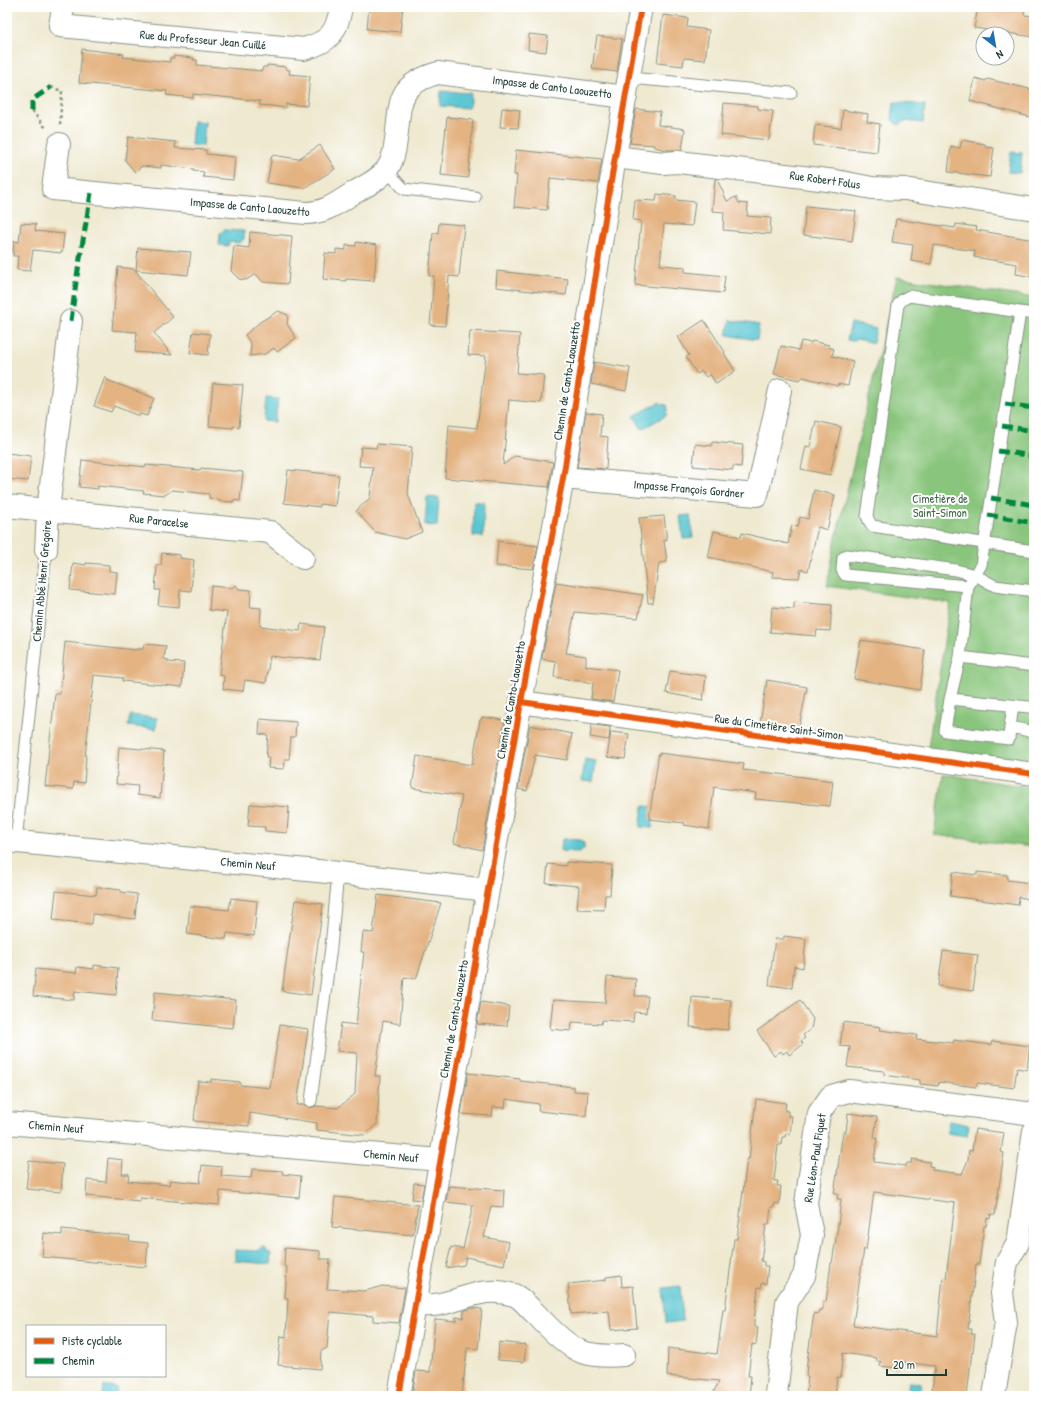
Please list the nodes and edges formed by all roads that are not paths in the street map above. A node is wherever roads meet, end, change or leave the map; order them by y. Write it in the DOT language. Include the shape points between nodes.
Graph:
graph roads {
  1 [pos="341,7"];
  2 [pos="641,7"];
  3 [pos="62,17"];
  4 [pos="628,87"];
  5 [pos="792,93"];
  6 [pos="58,144"];
  7 [pos="615,157"];
  8 [pos="386,170"];
  9 [pos="475,196"];
  10 [pos="1034,209"];
  11 [pos="1020,312"];
  12 [pos="1034,314"];
  13 [pos="71,321"];
  14 [pos="780,390"];
  15 [pos="563,478"];
  16 [pos="7,506"];
  17 [pos="48,510"];
  18 [pos="984,544"];
  19 [pos="46,550"];
  20 [pos="1034,551"];
  21 [pos="303,558"];
  22 [pos="975,575"];
  23 [pos="968,586"];
  24 [pos="1034,591"];
  25 [pos="960,657"];
  26 [pos="1034,666"];
  27 [pos="950,699"];
  28 [pos="521,702"];
  29 [pos="1013,706"];
  30 [pos="1029,707"];
  31 [pos="1010,727"];
  32 [pos="1034,732"];
  33 [pos="1034,774"];
  34 [pos="12,842"];
  35 [pos="338,873"];
  36 [pos="488,890"];
  37 [pos="311,1101"];
  38 [pos="1034,1114"];
  39 [pos="7,1123"];
  40 [pos="1034,1131"];
  41 [pos="440,1160"];
  42 [pos="416,1304"];
  43 [pos="624,1355"];
  44 [pos="399,1396"];
  45 [pos="778,1396"];
  46 [pos="994,1396"];
  1 -- 3 [label="street, Rue du Professeur Jean Cuillé" via="339,22 331,35 319,45 304,49"];
  2 -- 4 [label="street, Chemin de Canto-Laouzetto"];
  4 -- 5 [label="lane"];
  4 -- 7 [label="street, Chemin de Canto-Laouzetto"];
  4 -- 8 [label="street, Impasse de Canto Laouzetto" via="438,73 422,78 408,87 401,100 394,154"];
  6 -- 8 [label="street, Impasse de Canto Laouzetto" via="53,189 306,213 317,213 328,208"];
  7 -- 10 [label="street, Rue Robert Folus" via="836,181"];
  7 -- 15 [label="street, Chemin de Canto-Laouzetto"];
  8 -- 9 [label="lane" via="404,189"];
  11 -- 12 [label="lane"];
  11 -- 18 [label="lane"];
  11 -- 18 [label="lane" via="909,296 898,306 868,521 872,526"];
  13 -- 17 [label="street, Chemin Abbé Henri Grégoire"];
  14 -- 15 [label="street, Impasse François Gordner" via="757,495"];
  15 -- 28 [label="street, Chemin de Canto-Laouzetto"];
  16 -- 17 [label="street, Rue Paracelse"];
  17 -- 19 [label="street, Chemin Abbé Henri Grégoire"];
  17 -- 21 [label="street, Rue Paracelse" via="270,532"];
  18 -- 20 [label="lane"];
  18 -- 22 [label="lane" via="981,565"];
  19 -- 34 [label="lane, Chemin Abbé Henri Grégoire"];
  22 -- 23 [label="lane"];
  22 -- 23 [label="lane" via="848,555 843,558 842,570 845,575"];
  22 -- 24 [label="lane" via="994,586"];
  23 -- 25 [label="lane"];
  25 -- 26 [label="lane"];
  25 -- 27 [label="lane"];
  27 -- 29 [label="lane"];
  27 -- 31 [label="lane" via="945,731 1009,739"];
  28 -- 33 [label="street, Rue du Cimetière Saint-Simon"];
  28 -- 36 [label="street, Chemin de Canto-Laouzetto"];
  29 -- 30 [label="lane"];
  29 -- 31 [label="lane"];
  31 -- 32 [label="lane"];
  34 -- 35 [label="street, Chemin Neuf"];
  35 -- 36 [label="street, Chemin Neuf"];
  35 -- 37 [label="lane"];
  36 -- 41 [label="street, Chemin de Canto-Laouzetto"];
  38 -- 45 [label="street, Rue Léon-Paul Fiquet" via="849,1091 831,1096 819,1113 806,1203 812,1235 804,1276 787,1302 776,1394"];
  39 -- 41 [label="street, Chemin Neuf"];
  40 -- 46 [label="street" via="1018,1243 1007,1262 1002,1293 1006,1322"];
  41 -- 42 [label="street, Chemin de Canto-Laouzetto"];
  42 -- 43 [label="street" via="439,1305 469,1295 499,1291 517,1296 548,1326 583,1352"];
  42 -- 44 [label="street, Chemin de Canto-Laouzetto"];
}
